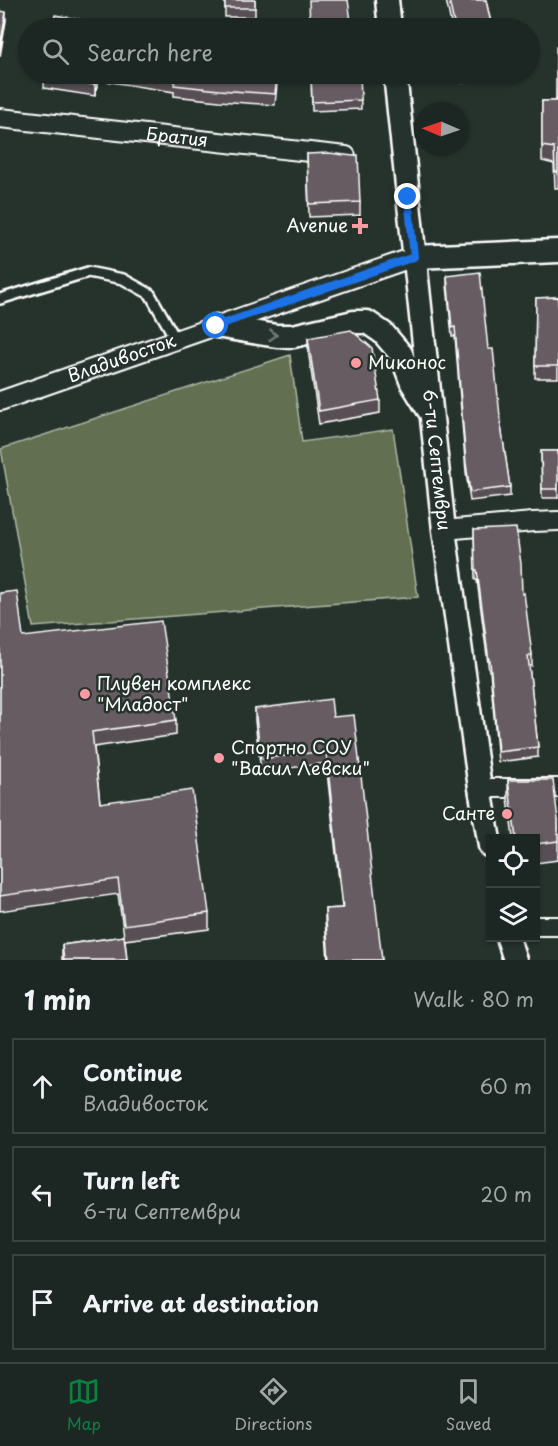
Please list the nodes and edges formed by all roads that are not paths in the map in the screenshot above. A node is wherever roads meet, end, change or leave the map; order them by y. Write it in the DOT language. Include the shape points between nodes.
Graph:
graph roads {
  1 [pos="387,0"];
  2 [pos="389,18"];
  3 [pos="396,84"];
  4 [pos="0,118"];
  5 [pos="354,157"];
  6 [pos="558,251"];
  7 [pos="414,257"];
  8 [pos="0,298"];
  9 [pos="216,326"];
  10 [pos="176,340"];
  11 [pos="0,401"];
  12 [pos="431,412"];
  13 [pos="558,521"];
  14 [pos="444,530"];
  15 [pos="480,788"];
  16 [pos="558,788"];
  17 [pos="488,834"];
  18 [pos="540,926"];
  19 [pos="558,926"];
  20 [pos="509,942"];
  21 [pos="515,960"];
  1 -- 2 [label="street"];
  3 -- 7 [label="street, 6-ти Септември"];
  4 -- 5 [label="street, Братия"];
  6 -- 7 [label="street, Владивосток"];
  7 -- 9 [label="street, Владивосток"];
  7 -- 12 [label="street, 6-ти Септември"];
  8 -- 10 [label="lane" via="88,272 123,279 150,294"];
  9 -- 10 [label="street, Владивосток"];
  9 -- 12 [label="street, one-way" via="293,336 367,322 383,333 400,354 412,383"];
  10 -- 11 [label="street, Владивосток"];
  12 -- 14 [label="street, 6-ти Септември"];
  13 -- 14 [label="street"];
  14 -- 15 [label="street, 6-ти Септември"];
  15 -- 16 [label="street"];
  15 -- 17 [label="street, 6-ти Септември"];
  18 -- 19 [label="street"];
  20 -- 21 [label="street"];
}
